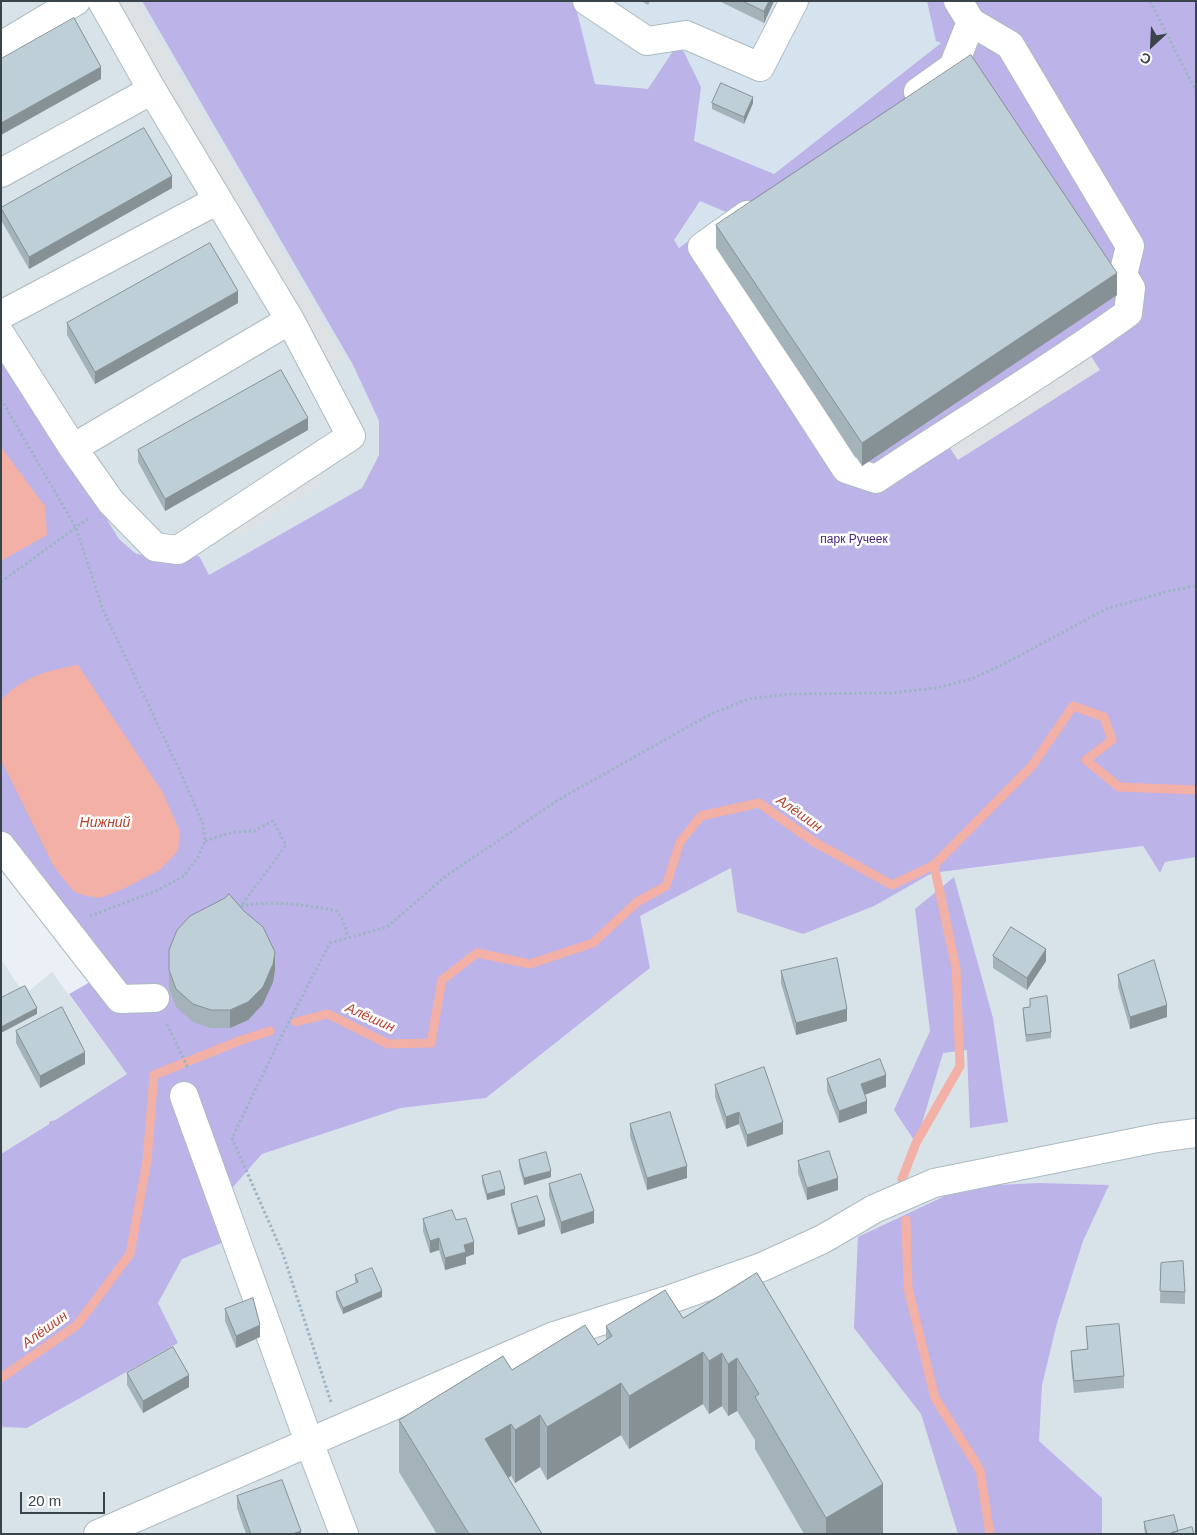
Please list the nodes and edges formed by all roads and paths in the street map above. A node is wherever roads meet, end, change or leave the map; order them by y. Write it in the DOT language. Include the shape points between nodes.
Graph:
graph roads {
  1 [pos="76,1"];
  2 [pos="102,1"];
  3 [pos="587,1"];
  4 [pos="794,1"];
  5 [pos="1150,1"];
  6 [pos="964,12"];
  7 [pos="1,46"];
  8 [pos="152,90"];
  9 [pos="1196,91"];
  10 [pos="896,108"];
  11 [pos="1,173"];
  12 [pos="218,200"];
  13 [pos="767,201"];
  14 [pos="1,315"];
  15 [pos="290,320"];
  16 [pos="1,335"];
  17 [pos="1,399"];
  18 [pos="73,448"];
  19 [pos="111,502"];
  20 [pos="76,528"];
  21 [pos="1,582"];
  22 [pos="1196,586"];
  23 [pos="205,841"];
  24 [pos="1,846"];
  25 [pos="57,918"];
  26 [pos="348,937"];
  27 [pos="155,998"];
  28 [pos="181,1052"];
  29 [pos="187,1085"];
  30 [pos="1196,1133"];
  31 [pos="340,1428"];
  32 [pos="309,1442"];
  33 [pos="98,1534"];
  34 [pos="344,1534"];
  1 -- 7 [label="street"];
  2 -- 8 [label="street"];
  3 -- 4 [label="street" via="647,42 686,35 760,67"];
  5 -- 9 [label="path"];
  6 -- 10 [label="street" via="953,67"];
  6 -- 13 [label="street" via="1010,45 1130,246 1123,276 1131,288 1128,312 1084,345 876,479 846,469 702,247"];
  8 -- 11 [label="street"];
  8 -- 12 [label="street"];
  12 -- 14 [label="street"];
  12 -- 15 [label="street"];
  15 -- 18 [label="street"];
  15 -- 19 [label="street" via="351,436 178,550 155,547"];
  16 -- 18 [label="street"];
  17 -- 20 [label="path"];
  18 -- 19 [label="street"];
  19 -- 20 [label="path"];
  20 -- 21 [label="path"];
  20 -- 23 [label="path" via="103,610 180,771 203,824"];
  22 -- 26 [label="path" via="1106,609 971,679 936,688 891,693 789,694 748,699 710,714 558,800 446,876 387,927"];
  23 -- 25 [label="path" via="184,876 156,891 90,916"];
  23 -- 26 [label="path" via="233,832 254,831 273,821 286,845 241,906 259,902 337,911"];
  24 -- 25 [label="street"];
  25 -- 27 [label="street" via="120,998"];
  26 -- 31 [label="path" via="330,943 232,1138 283,1254"];
  28 -- 29 [label="path"];
  29 -- 32 [label="street"];
  30 -- 31 [label="street" via="934,1183 874,1209 823,1239 762,1267 554,1336"];
  31 -- 32 [label="street"];
  32 -- 33 [label="street"];
  32 -- 34 [label="street"];
}
